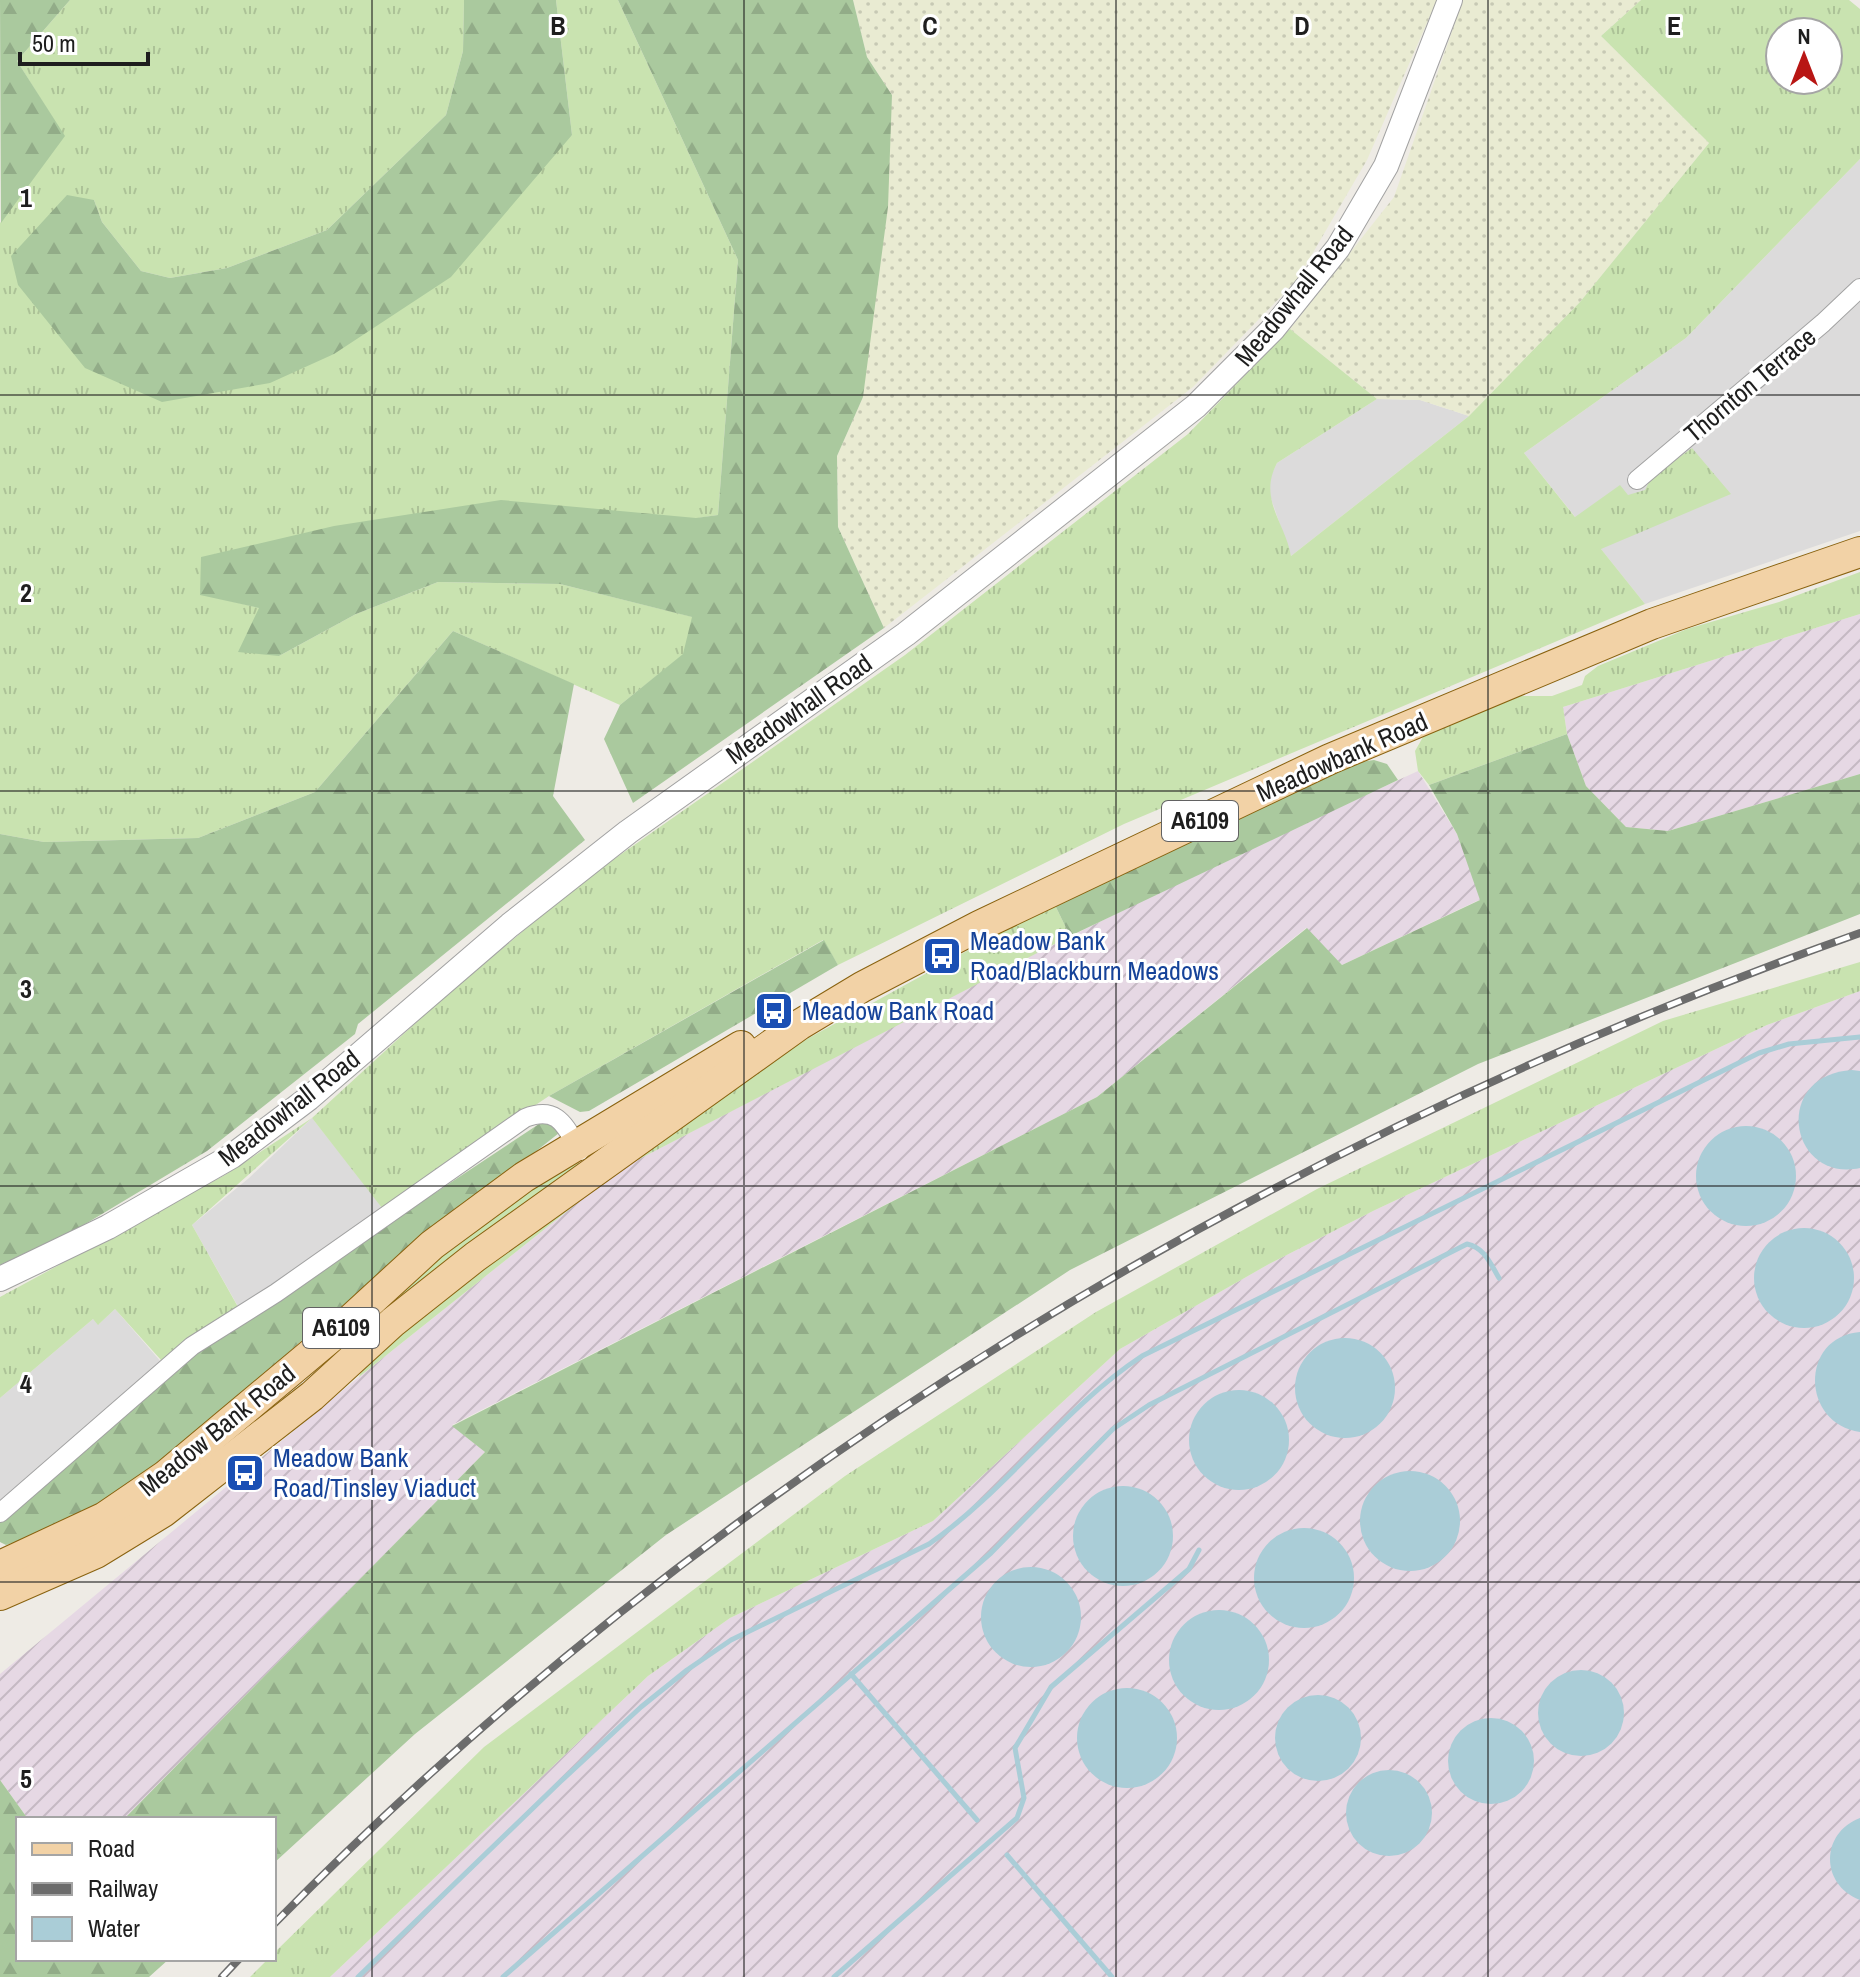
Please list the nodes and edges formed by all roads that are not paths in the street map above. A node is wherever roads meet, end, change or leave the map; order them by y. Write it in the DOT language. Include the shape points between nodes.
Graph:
graph roads {
  1 [pos="1450,0"];
  2 [pos="1860,288"];
  3 [pos="1637,480"];
  4 [pos="1860,552"];
  5 [pos="799,1025"];
  6 [pos="575,1144"];
  7 [pos="594,1175"];
  8 [pos="0,1279"];
  9 [pos="290,1372"];
  10 [pos="312,1396"];
  11 [pos="0,1513"];
  12 [pos="0,1566"];
  13 [pos="0,1595"];
  1 -- 8 [label="street, Meadowhall Road" via="1391,155 1354,222 1273,329 1196,406 906,634 628,832 232,1156 108,1227"];
  2 -- 3 [label="street, Thornton Terrace"];
  4 -- 5 [label="main road, Meadowbank Road / A6109" via="1652,624 1330,759 979,926"];
  5 -- 6 [label="main road, Meadow Bank Road / A6109" via="735,1048"];
  5 -- 7 [label="main road, Meadow Bank Road / A6109"];
  6 -- 7 [label="street"];
  6 -- 9 [label="main road, Meadow Bank Road / A6109" via="432,1245"];
  6 -- 11 [label="street" via="551,1113 525,1118 192,1346"];
  7 -- 10 [label="main road, Meadow Bank Road / A6109" via="475,1257"];
  9 -- 10 [label="main road"];
  9 -- 12 [label="main road, Meadow Bank Road / A6109" via="165,1476 105,1517"];
  10 -- 13 [label="main road, Meadow Bank Road / A6109" via="163,1512 96,1553"];
}
